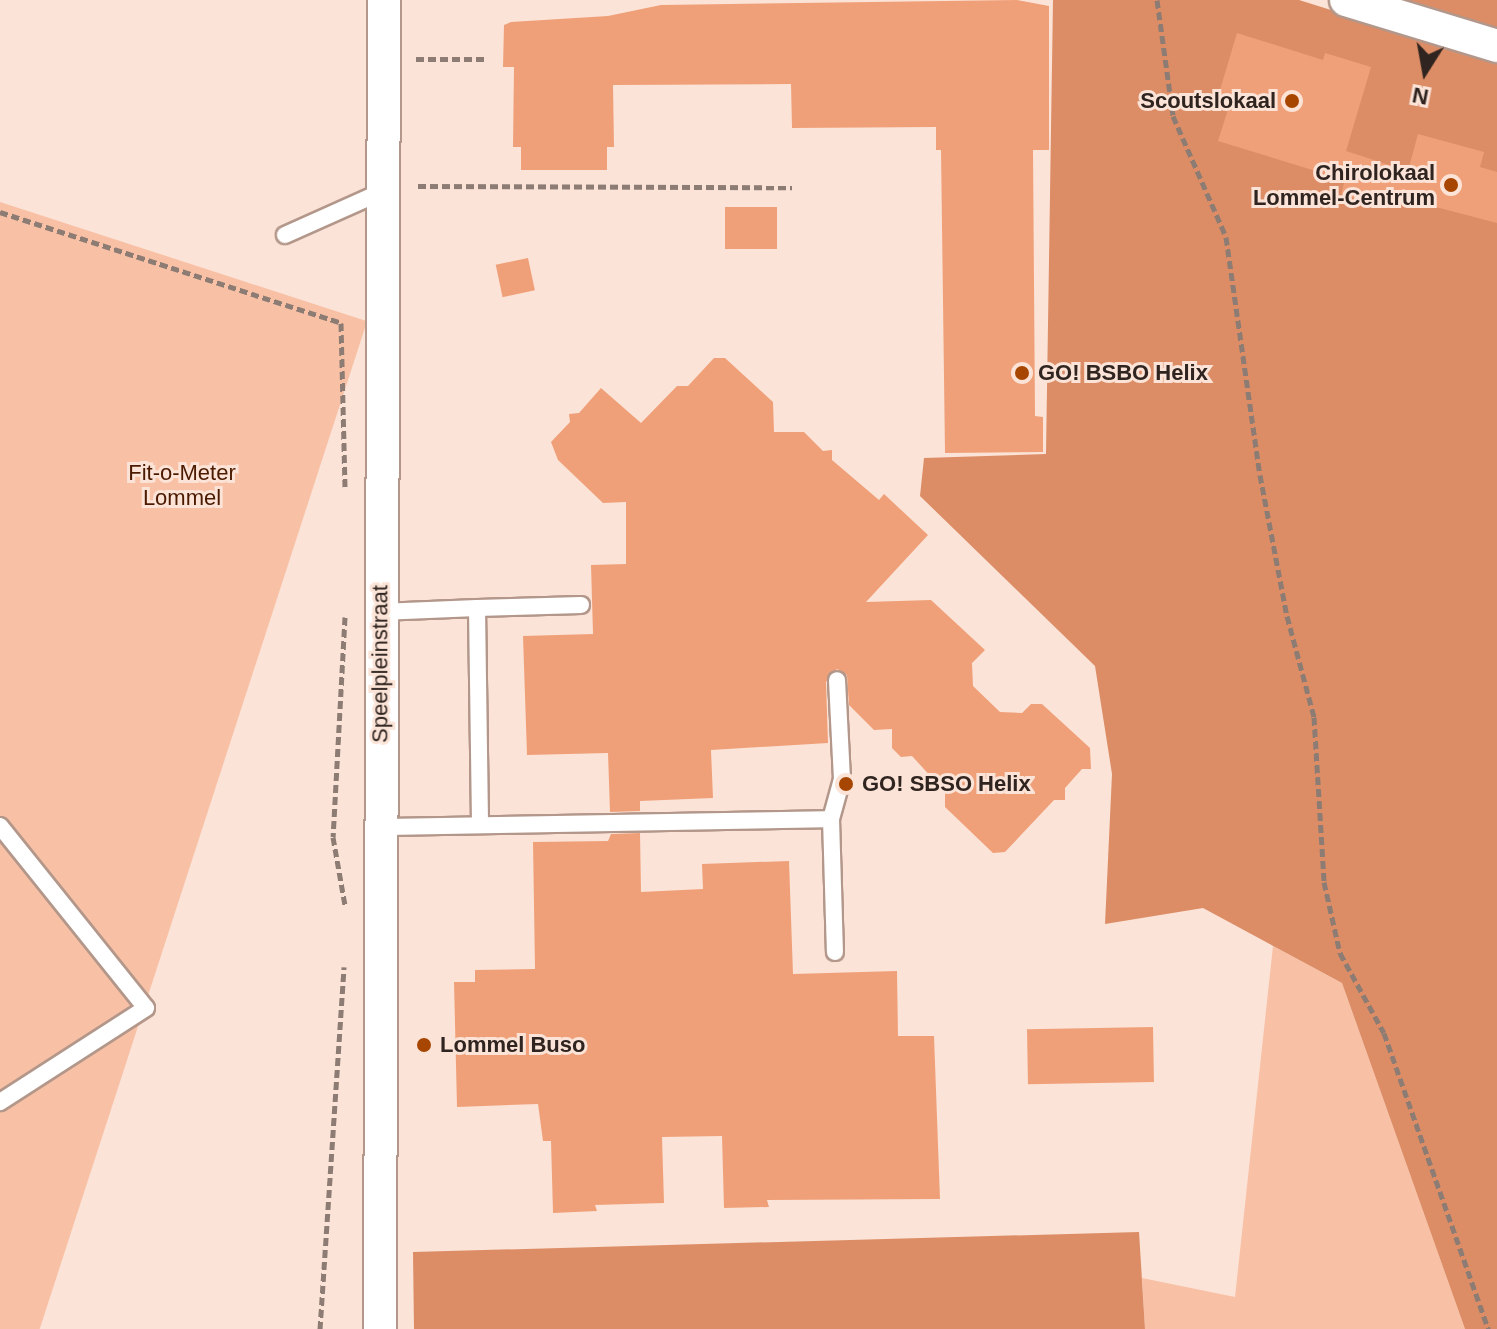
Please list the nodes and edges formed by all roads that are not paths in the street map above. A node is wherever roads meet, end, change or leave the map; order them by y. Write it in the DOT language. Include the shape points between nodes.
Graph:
graph roads {
  1 [pos="384,0"];
  2 [pos="1346,0"];
  3 [pos="1497,46"];
  4 [pos="382,184"];
  5 [pos="285,235"];
  6 [pos="581,605"];
  7 [pos="477,608"];
  8 [pos="380,612"];
  9 [pos="837,680"];
  10 [pos="831,819"];
  11 [pos="480,825"];
  12 [pos="0,826"];
  13 [pos="380,827"];
  14 [pos="835,952"];
  15 [pos="0,1102"];
  16 [pos="380,1329"];
  1 -- 4 [label="street, Speelpleinstraat"];
  2 -- 3 [label="street"];
  4 -- 5 [label="lane"];
  4 -- 8 [label="street, Speelpleinstraat"];
  6 -- 7 [label="lane"];
  7 -- 8 [label="lane"];
  7 -- 11 [label="lane"];
  8 -- 13 [label="street, Speelpleinstraat"];
  9 -- 10 [label="lane" via="842,779"];
  10 -- 11 [label="lane"];
  10 -- 14 [label="lane"];
  11 -- 13 [label="lane"];
  12 -- 15 [label="lane" via="146,1008"];
  13 -- 16 [label="street, Speelpleinstraat"];
}
